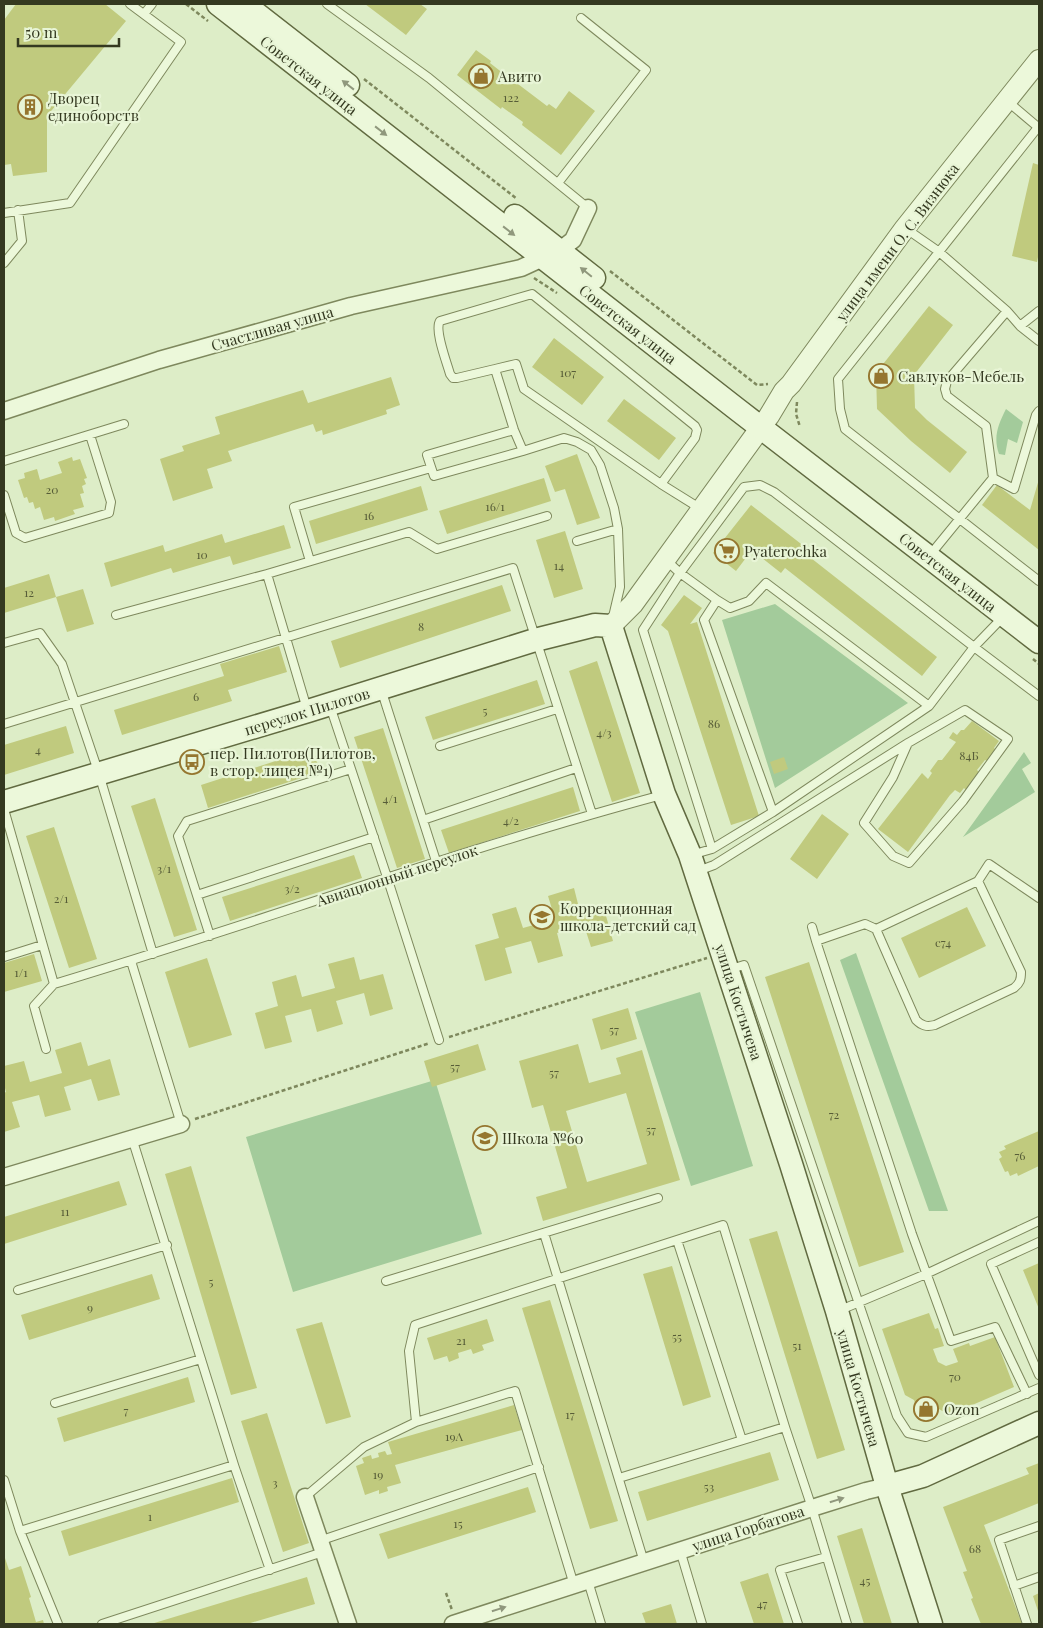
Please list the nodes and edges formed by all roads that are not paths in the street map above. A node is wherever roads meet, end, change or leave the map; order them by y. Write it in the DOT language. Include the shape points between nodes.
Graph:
graph roads {
  1 [pos="130,4"];
  2 [pos="152,4"];
  3 [pos="218,4"];
  4 [pos="327,4"];
  5 [pos="255,9"];
  6 [pos="144,14"];
  7 [pos="581,18"];
  8 [pos="1039,60"];
  9 [pos="1007,101"];
  10 [pos="1039,127"];
  11 [pos="558,183"];
  12 [pos="588,208"];
  13 [pos="18,210"];
  14 [pos="4,212"];
  15 [pos="905,228"];
  16 [pos="938,251"];
  17 [pos="551,254"];
  18 [pos="4,263"];
  19 [pos="1007,311"];
  20 [pos="1039,311"];
  21 [pos="1020,326"];
  22 [pos="1039,341"];
  23 [pos="496,369"];
  24 [pos="4,411"];
  25 [pos="1039,411"];
  26 [pos="765,422"];
  27 [pos="124,424"];
  28 [pos="514,430"];
  29 [pos="90,435"];
  30 [pos="523,451"];
  31 [pos="4,461"];
  32 [pos="431,468"];
  33 [pos="993,478"];
  34 [pos="661,484"];
  35 [pos="4,496"];
  36 [pos="701,509"];
  37 [pos="547,516"];
  38 [pos="960,519"];
  39 [pos="618,529"];
  40 [pos="577,541"];
  41 [pos="933,550"];
  42 [pos="664,559"];
  43 [pos="310,561"];
  44 [pos="680,573"];
  45 [pos="267,574"];
  46 [pos="1039,581"];
  47 [pos="717,600"];
  48 [pos="116,615"];
  49 [pos="1005,616"];
  50 [pos="1039,624"];
  51 [pos="611,626"];
  52 [pos="286,638"];
  53 [pos="535,640"];
  54 [pos="1039,642"];
  55 [pos="4,643"];
  56 [pos="974,647"];
  57 [pos="380,687"];
  58 [pos="1039,696"];
  59 [pos="74,702"];
  60 [pos="929,706"];
  61 [pos="318,708"];
  62 [pos="557,709"];
  63 [pos="4,724"];
  64 [pos="908,743"];
  65 [pos="440,746"];
  66 [pos="576,768"];
  67 [pos="351,769"];
  68 [pos="98,774"];
  69 [pos="664,794"];
  70 [pos="4,802"];
  71 [pos="4,809"];
  72 [pos="773,812"];
  73 [pos="592,814"];
  74 [pos="423,820"];
  75 [pos="374,837"];
  76 [pos="712,849"];
  77 [pos="436,861"];
  78 [pos="693,863"];
  79 [pos="387,877"];
  80 [pos="978,881"];
  81 [pos="196,896"];
  82 [pos="1039,898"];
  83 [pos="812,927"];
  84 [pos="876,929"];
  85 [pos="210,936"];
  86 [pos="816,942"];
  87 [pos="42,945"];
  88 [pos="154,954"];
  89 [pos="4,957"];
  90 [pos="130,961"];
  91 [pos="726,962"];
  92 [pos="54,984"];
  93 [pos="439,1040"];
  94 [pos="46,1049"];
  95 [pos="181,1124"];
  96 [pos="132,1138"];
  97 [pos="4,1177"];
  98 [pos="658,1198"];
  99 [pos="1039,1221"];
  100 [pos="544,1233"];
  101 [pos="678,1240"];
  102 [pos="1039,1242"];
  103 [pos="166,1245"];
  104 [pos="926,1274"];
  105 [pos="559,1278"];
  106 [pos="386,1281"];
  107 [pos="18,1290"];
  108 [pos="859,1302"];
  109 [pos="837,1311"];
  110 [pos="201,1359"];
  111 [pos="1039,1375"];
  112 [pos="1039,1388"];
  113 [pos="1027,1394"];
  114 [pos="55,1403"];
  115 [pos="416,1422"];
  116 [pos="1039,1424"];
  117 [pos="785,1427"];
  118 [pos="742,1440"];
  119 [pos="234,1465"];
  120 [pos="539,1467"];
  121 [pos="619,1478"];
  122 [pos="4,1480"];
  123 [pos="888,1486"];
  124 [pos="305,1497"];
  125 [pos="812,1508"];
  126 [pos="1039,1526"];
  127 [pos="20,1531"];
  128 [pos="321,1547"];
  129 [pos="680,1550"];
  130 [pos="826,1557"];
  131 [pos="644,1562"];
  132 [pos="270,1570"];
  133 [pos="1039,1577"];
  134 [pos="581,1583"];
  135 [pos="1014,1586"];
  136 [pos="58,1624"];
  137 [pos="102,1624"];
  138 [pos="348,1624"];
  139 [pos="453,1624"];
  140 [pos="601,1624"];
  141 [pos="702,1624"];
  142 [pos="798,1624"];
  143 [pos="847,1624"];
  144 [pos="931,1624"];
  145 [pos="1027,1624"];
  1 -- 6 [label="lane"];
  2 -- 6 [label="lane"];
  3 -- 17 [label="main road, Советская улица, one-way"];
  4 -- 11 [label="lane" via="429,78"];
  17 -- 5 [label="main road, Советская улица, one-way"];
  6 -- 13 [label="lane" via="181,42 70,203"];
  7 -- 11 [label="lane" via="646,70"];
  8 -- 9 [label="street, улица имени О. С. Визнюка"];
  9 -- 10 [label="lane"];
  9 -- 15 [label="street, улица имени О. С. Визнюка"];
  10 -- 16 [label="lane"];
  11 -- 12 [label="lane"];
  12 -- 17 [label="street" via="573,240"];
  13 -- 14 [label="lane"];
  13 -- 18 [label="lane" via="22,241"];
  15 -- 16 [label="lane"];
  15 -- 26 [label="street, улица имени О. С. Визнюка" via="784,390"];
  16 -- 19 [label="lane"];
  16 -- 38 [label="lane" via="838,379 845,429"];
  17 -- 24 [label="street, Счастливая улица" via="521,268 351,306 159,360"];
  17 -- 26 [label="main road, Советская улица"];
  19 -- 21 [label="lane"];
  19 -- 33 [label="lane" via="947,381 945,389 947,396 986,426"];
  20 -- 21 [label="lane"];
  21 -- 22 [label="lane"];
  23 -- 28 [label="lane"];
  23 -- 34 [label="lane" via="516,364 524,389"];
  23 -- 34 [label="lane" via="452,378 438,324 532,294 695,426 694,438"];
  25 -- 33 [label="lane" via="1014,489"];
  26 -- 36 [label="street, улица имени О. С. Визнюка"];
  26 -- 41 [label="main road, Советская улица"];
  27 -- 29 [label="lane"];
  28 -- 30 [label="lane"];
  28 -- 32 [label="lane" via="427,455"];
  29 -- 31 [label="lane"];
  29 -- 35 [label="lane" via="111,502 109,513 25,538 16,533"];
  30 -- 32 [label="lane" via="434,476"];
  30 -- 39 [label="lane" via="564,438 591,450 600,465"];
  32 -- 43 [label="lane" via="294,507"];
  33 -- 38 [label="lane"];
  34 -- 36 [label="lane"];
  36 -- 42 [label="street, улица имени О. С. Визнюка"];
  37 -- 43 [label="lane" via="437,549 409,532"];
  38 -- 41 [label="lane"];
  38 -- 46 [label="lane"];
  39 -- 40 [label="lane"];
  39 -- 51 [label="lane" via="620,587"];
  41 -- 49 [label="main road, Советская улица"];
  41 -- 50 [label="main road, Советская улица"];
  42 -- 44 [label="lane"];
  42 -- 51 [label="street, улица имени О. С. Визнюка" via="633,604"];
  43 -- 45 [label="lane"];
  44 -- 47 [label="lane"];
  44 -- 56 [label="lane" via="744,487 760,485 774,492"];
  44 -- 76 [label="lane" via="643,630"];
  45 -- 48 [label="lane"];
  45 -- 52 [label="lane"];
  47 -- 60 [label="lane" via="730,608 749,601 766,582"];
  47 -- 72 [label="lane" via="704,620"];
  49 -- 54 [label="main road, Советская улица"];
  49 -- 56 [label="lane"];
  51 -- 53 [label="main road, переулок Пилотов" via="595,625"];
  51 -- 69 [label="main road, улица Костычева"];
  52 -- 53 [label="lane" via="513,568"];
  52 -- 59 [label="lane"];
  52 -- 61 [label="lane"];
  53 -- 57 [label="main road, переулок Пилотов"];
  53 -- 62 [label="lane"];
  55 -- 59 [label="lane" via="40,633 62,664"];
  56 -- 58 [label="lane"];
  56 -- 60 [label="lane"];
  57 -- 61 [label="main road, переулок Пилотов"];
  57 -- 74 [label="lane"];
  59 -- 63 [label="lane"];
  59 -- 68 [label="lane"];
  60 -- 72 [label="lane"];
  61 -- 67 [label="lane"];
  61 -- 68 [label="main road, переулок Пилотов"];
  62 -- 65 [label="lane"];
  62 -- 66 [label="lane"];
  64 -- 64 [label="lane" via="965,710 1008,738 963,801 909,863 893,856 864,823 893,777"];
  64 -- 78 [label="lane" via="714,865"];
  66 -- 73 [label="lane"];
  66 -- 74 [label="lane"];
  67 -- 75 [label="lane"];
  67 -- 81 [label="lane" via="187,821 178,836"];
  68 -- 70 [label="main road, переулок Пилотов"];
  68 -- 88 [label="lane"];
  69 -- 73 [label="lane, Авиационный переулок"];
  69 -- 78 [label="main road, улица Костычева"];
  71 -- 87 [label="lane"];
  72 -- 76 [label="lane"];
  73 -- 77 [label="lane, Авиационный переулок"];
  74 -- 77 [label="lane"];
  75 -- 79 [label="lane"];
  75 -- 81 [label="lane"];
  76 -- 78 [label="lane"];
  77 -- 79 [label="lane, Авиационный переулок"];
  78 -- 91 [label="main road, улица Костычева"];
  79 -- 85 [label="lane, Авиационный переулок"];
  79 -- 93 [label="lane"];
  80 -- 82 [label="lane" via="988,864"];
  80 -- 84 [label="lane"];
  80 -- 84 [label="lane" via="1021,972 1019,984 1014,988 935,1025 922,1025 916,1020"];
  81 -- 85 [label="lane"];
  83 -- 86 [label="lane"];
  84 -- 86 [label="lane" via="865,924"];
  85 -- 88 [label="lane, Авиационный переулок"];
  86 -- 104 [label="lane"];
  87 -- 89 [label="lane"];
  87 -- 92 [label="lane"];
  88 -- 90 [label="lane, Авиационный переулок"];
  90 -- 92 [label="lane, Авиационный переулок"];
  90 -- 95 [label="lane"];
  91 -- 108 [label="lane" via="744,965"];
  91 -- 109 [label="main road, улица Костычева"];
  92 -- 94 [label="lane" via="34,1006"];
  95 -- 96 [label="street"];
  96 -- 97 [label="street"];
  96 -- 103 [label="lane"];
  98 -- 100 [label="lane"];
  99 -- 104 [label="lane"];
  100 -- 105 [label="lane"];
  100 -- 106 [label="lane"];
  101 -- 105 [label="lane"];
  101 -- 117 [label="lane" via="723,1225"];
  101 -- 118 [label="lane"];
  102 -- 111 [label="lane" via="992,1264"];
  103 -- 107 [label="lane"];
  103 -- 110 [label="lane"];
  104 -- 108 [label="lane"];
  104 -- 113 [label="lane" via="951,1341 995,1327"];
  105 -- 115 [label="lane" via="415,1325 409,1351"];
  105 -- 121 [label="lane"];
  108 -- 109 [label="lane"];
  108 -- 113 [label="lane" via="897,1416 908,1433 926,1436"];
  109 -- 123 [label="main road, улица Костычева"];
  110 -- 114 [label="lane"];
  110 -- 119 [label="lane"];
  112 -- 113 [label="lane"];
  115 -- 120 [label="lane" via="515,1390"];
  115 -- 124 [label="lane" via="364,1447"];
  116 -- 123 [label="main road, улица Горбатова" via="923,1476"];
  117 -- 118 [label="lane"];
  117 -- 125 [label="lane"];
  118 -- 121 [label="lane"];
  119 -- 127 [label="lane"];
  119 -- 132 [label="lane"];
  120 -- 128 [label="lane"];
  120 -- 134 [label="lane"];
  121 -- 131 [label="lane"];
  122 -- 127 [label="lane"];
  125 -- 123 [label="street, улица Горбатова, one-way"];
  123 -- 144 [label="main road, улица Костычева"];
  124 -- 128 [label="street"];
  125 -- 129 [label="street, улица Горбатова"];
  125 -- 130 [label="lane"];
  126 -- 135 [label="lane" via="999,1540"];
  127 -- 136 [label="lane"];
  128 -- 132 [label="lane"];
  128 -- 138 [label="street"];
  129 -- 131 [label="street, улица Горбатова"];
  129 -- 141 [label="lane"];
  130 -- 142 [label="lane" via="780,1570"];
  130 -- 143 [label="lane"];
  131 -- 134 [label="street, улица Горбатова"];
  132 -- 137 [label="lane"];
  133 -- 135 [label="lane"];
  139 -- 134 [label="street, улица Горбатова, one-way"];
  134 -- 140 [label="lane"];
  135 -- 145 [label="lane"];
}
